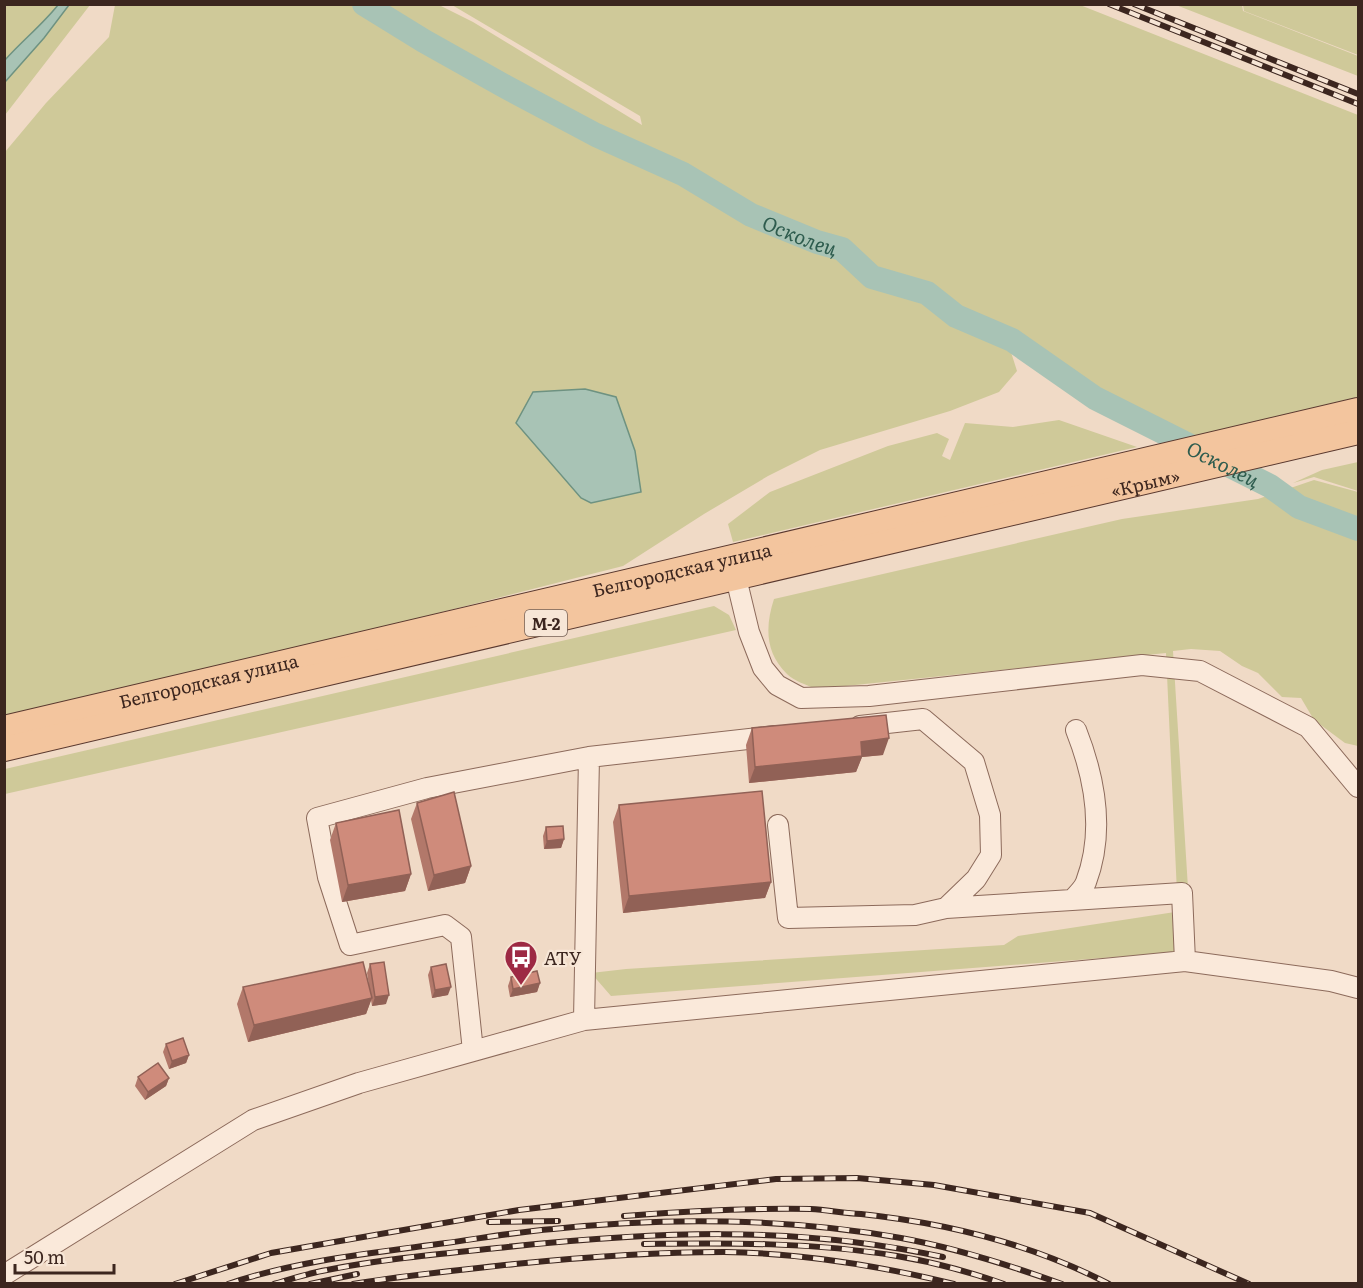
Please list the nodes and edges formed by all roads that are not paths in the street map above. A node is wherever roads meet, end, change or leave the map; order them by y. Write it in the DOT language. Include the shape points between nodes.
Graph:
graph roads {
  1 [pos="1350,423"];
  2 [pos="1083,487"];
  3 [pos="734,568"];
  4 [pos="4,728"];
  5 [pos="839,729"];
  6 [pos="1076,730"];
  7 [pos="792,734"];
  8 [pos="4,748"];
  9 [pos="589,757"];
  10 [pos="1359,787"];
  11 [pos="778,825"];
  12 [pos="1072,900"];
  13 [pos="946,908"];
  14 [pos="1185,961"];
  15 [pos="1359,988"];
  16 [pos="584,1020"];
  17 [pos="474,1051"];
  18 [pos="4,1275"];
  1 -- 2 [label="main road, «Крым» / М-2"];
  2 -- 3 [label="main road, Белгородская улица / М-2"];
  3 -- 4 [label="main road, Белгородская улица / М-2"];
  3 -- 8 [label="main road, Белгородская улица / М-2"];
  3 -- 10 [label="lane" via="749,632 763,668 777,685 801,698 869,696 1142,665 1200,671 1308,727"];
  5 -- 13 [label="lane" via="923,719 974,762 990,815 991,855 976,879"];
  6 -- 12 [label="lane" via="1094,791 1097,834 1086,884"];
  7 -- 9 [label="lane"];
  9 -- 16 [label="lane"];
  9 -- 17 [label="lane" via="427,788 316,818 328,877 350,945 445,925 461,937"];
  11 -- 13 [label="lane" via="788,918 915,915"];
  12 -- 13 [label="lane"];
  12 -- 14 [label="lane" via="1182,893"];
  14 -- 15 [label="lane"];
  14 -- 16 [label="lane"];
  16 -- 17 [label="lane"];
  17 -- 18 [label="lane" via="359,1083 253,1119"];
}
